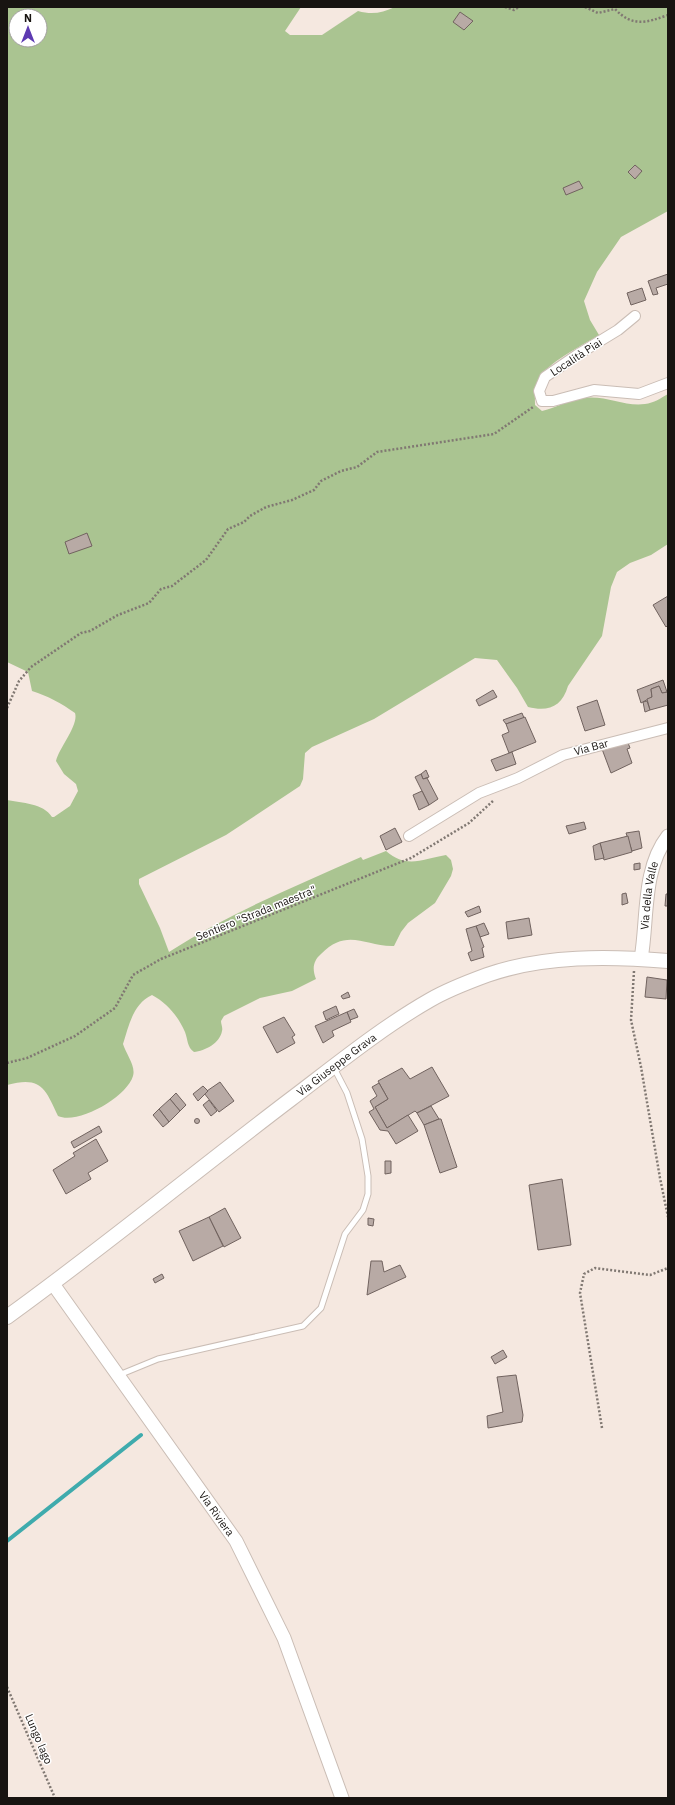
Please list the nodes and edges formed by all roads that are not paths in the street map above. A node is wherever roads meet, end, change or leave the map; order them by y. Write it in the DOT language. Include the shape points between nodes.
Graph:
graph roads {
  1 [pos="635,316"];
  2 [pos="668,382"];
  3 [pos="668,728"];
  4 [pos="409,836"];
  5 [pos="668,836"];
  6 [pos="638,959"];
  7 [pos="668,961"];
  8 [pos="333,1068"];
  9 [pos="53,1284"];
  10 [pos="7,1317"];
  11 [pos="119,1374"];
  12 [pos="342,1798"];
  1 -- 2 [label="street, Località Piai" via="618,330 545,377 539,391 542,402 594,390 639,394"];
  3 -- 4 [label="street, Via Bar" via="563,755 518,778 479,793"];
  5 -- 6 [label="street, Via della Valle" via="662,844 651,872"];
  6 -- 7 [label="main road, Via Giuseppe Grava"];
  6 -- 8 [label="main road, Via Giuseppe Grava" via="570,959 524,966 489,975 431,999"];
  8 -- 9 [label="main road, Via Giuseppe Grava" via="179,1184"];
  8 -- 11 [label="lane" via="347,1093 362,1139 368,1194 364,1210 346,1234 320,1308 303,1326 158,1359"];
  9 -- 10 [label="main road, Via Giuseppe Grava"];
  9 -- 11 [label="street, Via Riviera"];
  11 -- 12 [label="street, Via Riviera" via="236,1541 284,1638"];
}
